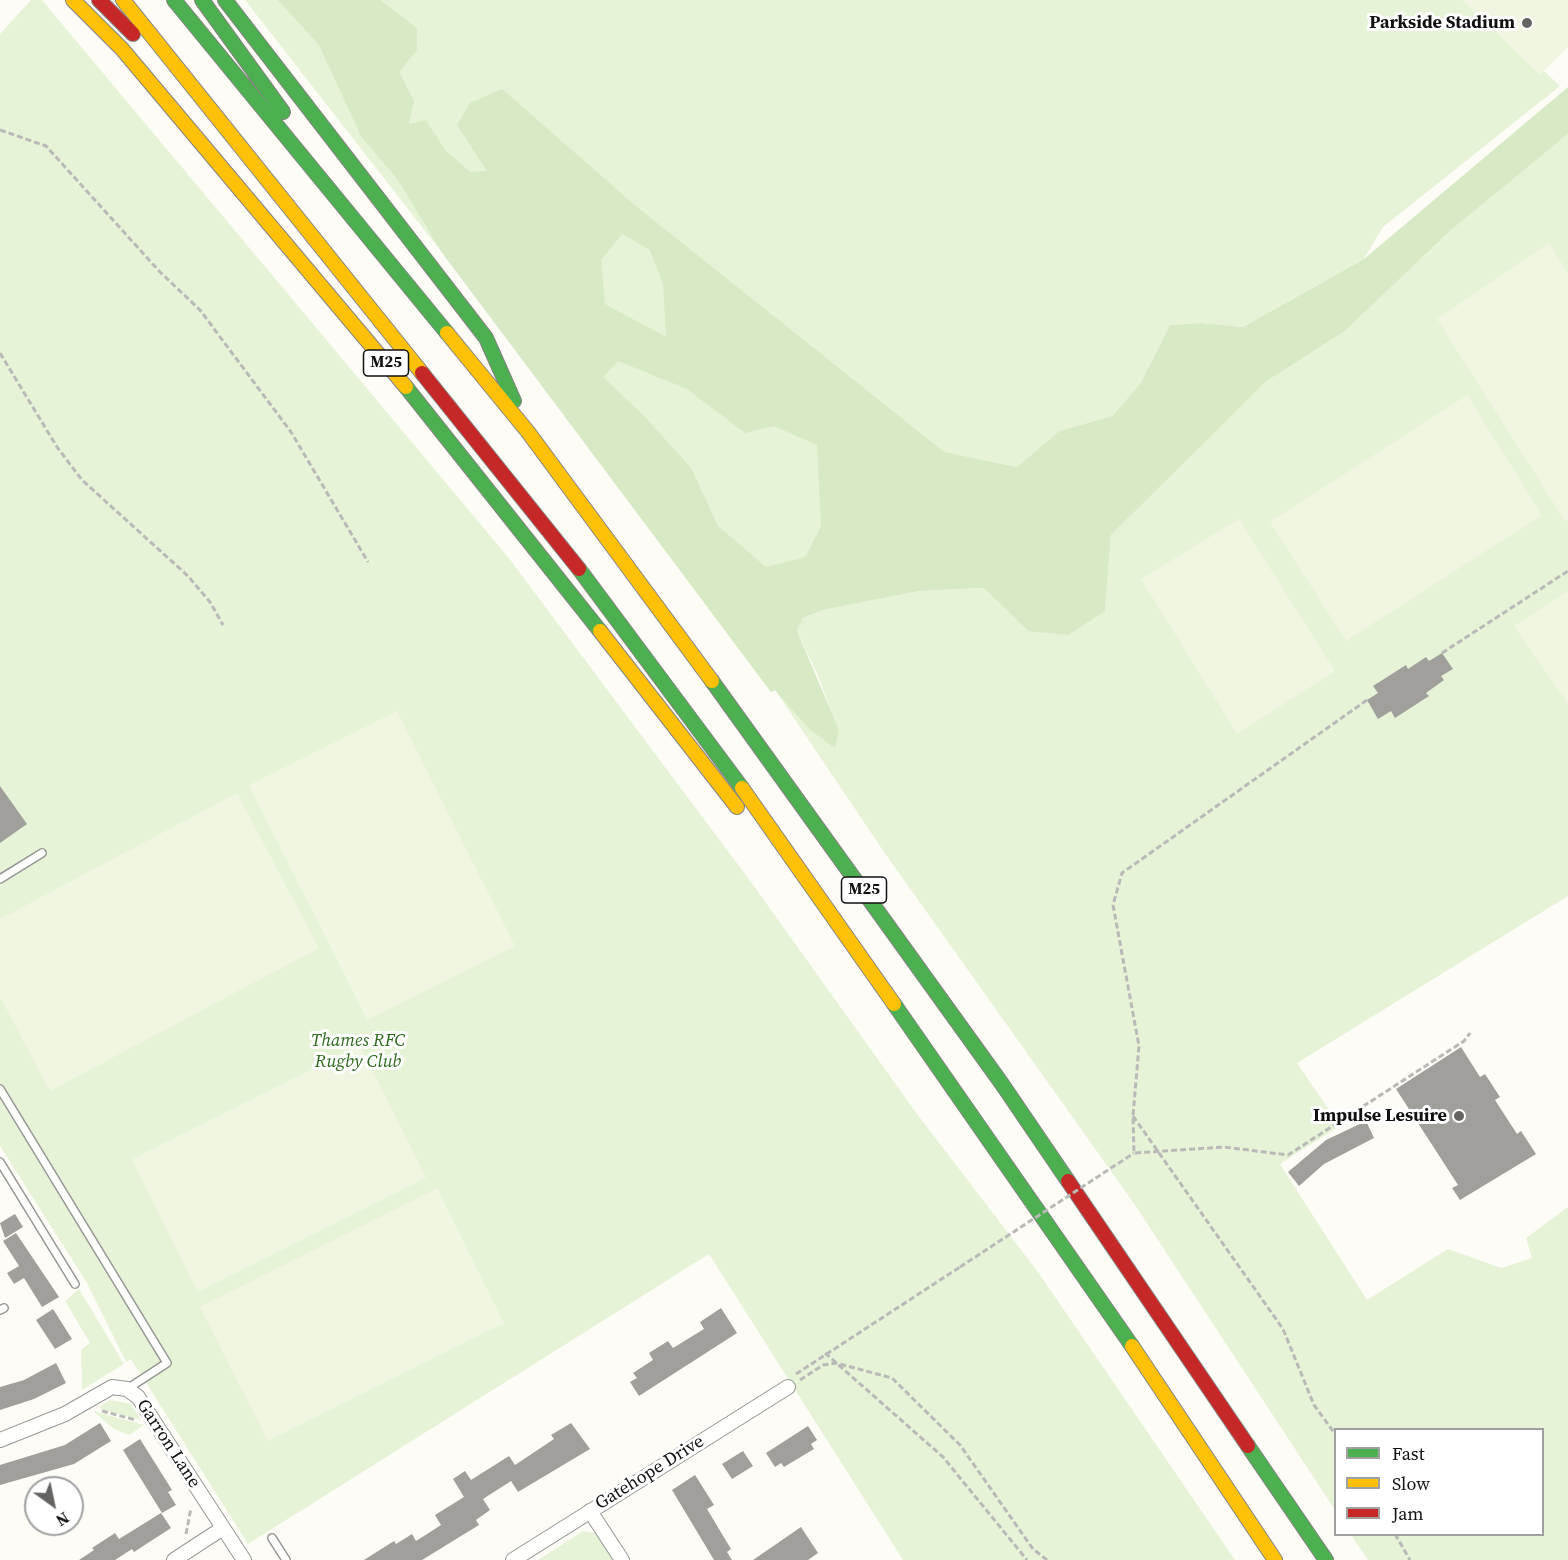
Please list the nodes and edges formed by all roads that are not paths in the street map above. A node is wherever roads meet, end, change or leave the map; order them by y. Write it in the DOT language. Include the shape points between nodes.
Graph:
graph roads {
  1 [pos="73,0"];
  2 [pos="99,0"];
  3 [pos="123,0"];
  4 [pos="174,0"];
  5 [pos="202,0"];
  6 [pos="225,0"];
  7 [pos="212,111"];
  8 [pos="373,242"];
  9 [pos="528,432"];
  10 [pos="42,853"];
  11 [pos="0,879"];
  12 [pos="880,984"];
  13 [pos="0,1089"];
  14 [pos="0,1162"];
  15 [pos="75,1284"];
  16 [pos="790,1382"];
  17 [pos="128,1389"];
  18 [pos="0,1440"];
  19 [pos="590,1511"];
  20 [pos="223,1528"];
  21 [pos="272,1538"];
  22 [pos="174,1560"];
  23 [pos="244,1560"];
  24 [pos="286,1560"];
  25 [pos="513,1560"];
  26 [pos="622,1560"];
  27 [pos="1275,1560"];
  28 [pos="1326,1560"];
  1 -- 12 [label="highway, M25" via="187,124 454,445"];
  2 -- 7 [label="highway, M25"];
  3 -- 7 [label="highway, M25"];
  4 -- 8 [label="highway, M25"];
  5 -- 8 [label="highway, M25"];
  6 -- 9 [label="highway, M25" via="486,338"];
  7 -- 12 [label="highway, M25" via="570,557 699,727"];
  8 -- 9 [label="highway, M25"];
  9 -- 28 [label="highway, M25" via="914,959"];
  10 -- 11 [label="lane"];
  12 -- 27 [label="highway, M25" via="1068,1251"];
  13 -- 17 [label="lane" via="167,1363"];
  14 -- 15 [label="lane"];
  16 -- 19 [label="street, Gatehope Drive"];
  17 -- 18 [label="street, Garron Lane" via="112,1387 64,1414"];
  17 -- 20 [label="street, Garron Lane" via="138,1397"];
  19 -- 25 [label="street, Gatehope Drive"];
  19 -- 26 [label="street"];
  20 -- 22 [label="street"];
  20 -- 23 [label="street, Garron Lane"];
  21 -- 24 [label="lane"];
}
